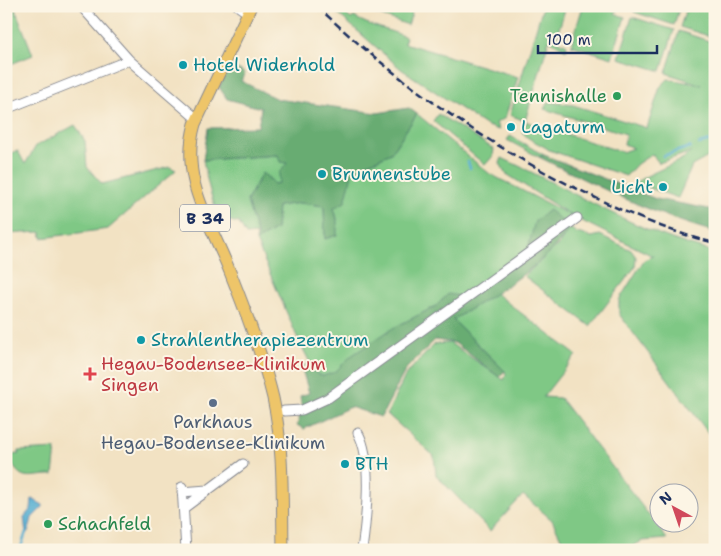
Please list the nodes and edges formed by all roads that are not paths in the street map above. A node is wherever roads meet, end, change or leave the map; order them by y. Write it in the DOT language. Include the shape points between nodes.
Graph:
graph roads {
  1 [pos="81,6"];
  2 [pos="238,6"];
  3 [pos="250,9"];
  4 [pos="128,60"];
  5 [pos="6,109"];
  6 [pos="197,119"];
  7 [pos="577,218"];
  8 [pos="284,411"];
  9 [pos="358,433"];
  10 [pos="243,464"];
  11 [pos="209,490"];
  12 [pos="184,508"];
  13 [pos="186,550"];
  14 [pos="283,550"];
  15 [pos="362,550"];
  1 -- 4 [label="street"];
  2 -- 3 [label="street"];
  3 -- 6 [label="main road, B 34"];
  4 -- 5 [label="street"];
  4 -- 6 [label="street"];
  6 -- 14 [label="main road, B 34" via="191,136 190,160 197,196 222,249 241,301 278,418 282,452"];
  7 -- 8 [label="street" via="328,398 302,410"];
  9 -- 15 [label="street" via="364,449 367,481"];
  10 -- 11 [label="street"];
  11 -- 12 [label="street"];
  11 -- 12 [label="street" via="182,490"];
  12 -- 13 [label="street"];
}
